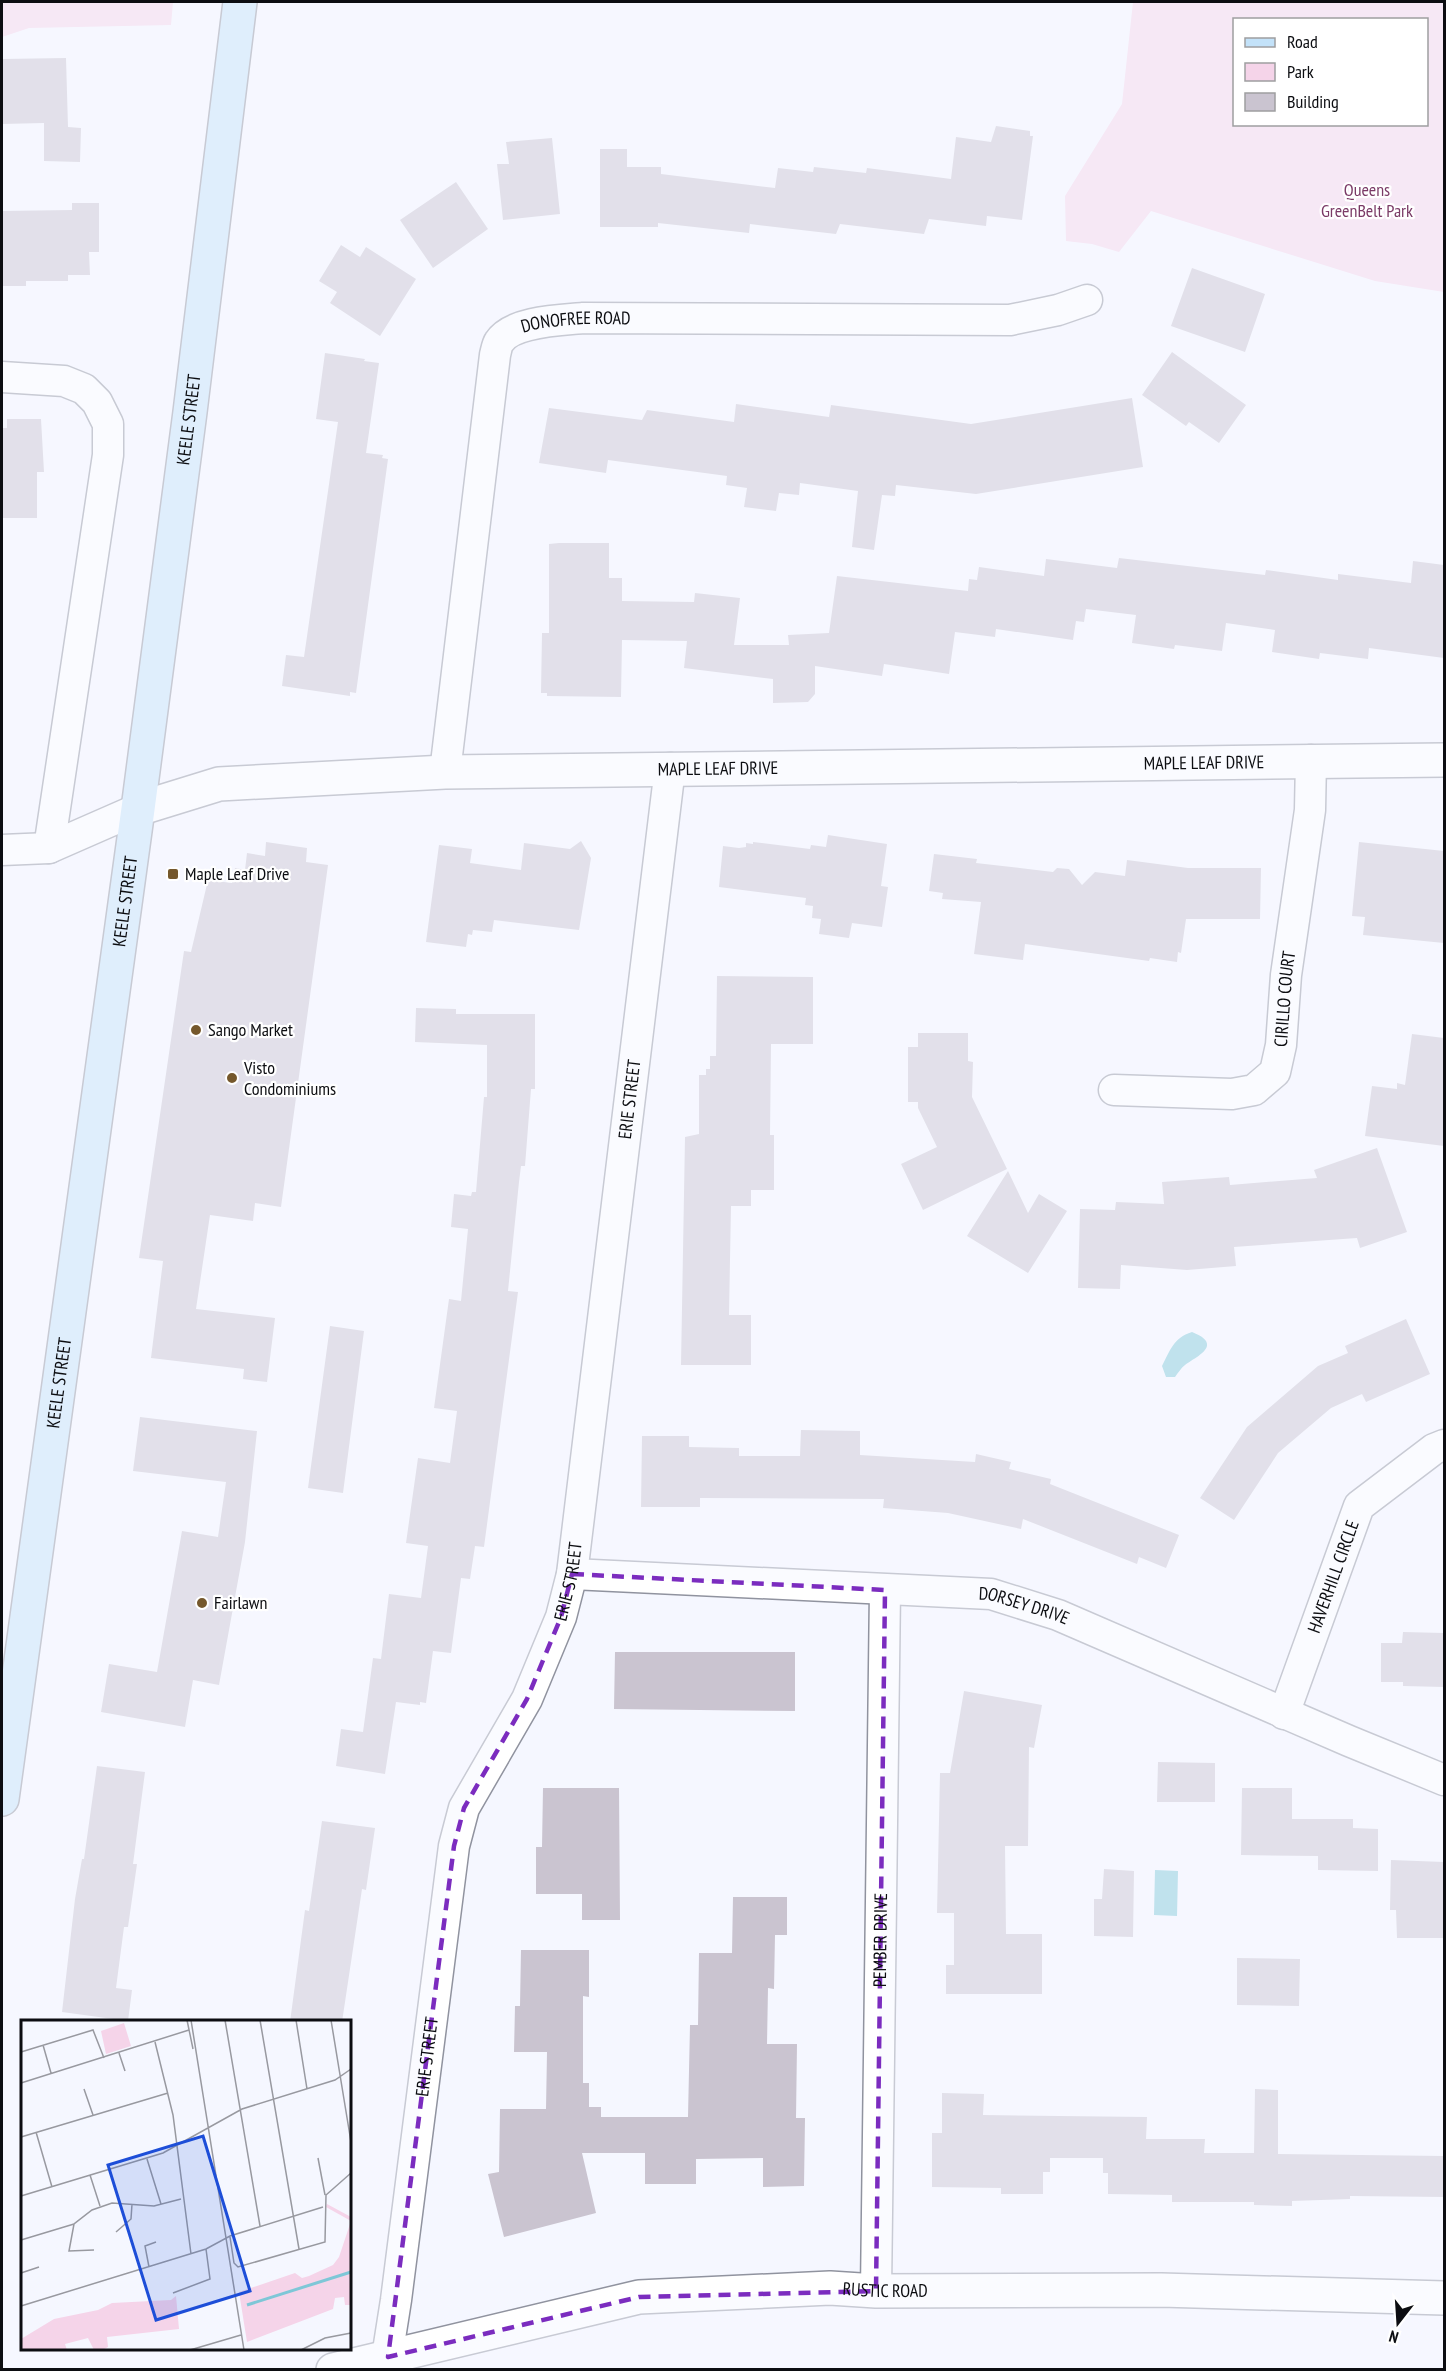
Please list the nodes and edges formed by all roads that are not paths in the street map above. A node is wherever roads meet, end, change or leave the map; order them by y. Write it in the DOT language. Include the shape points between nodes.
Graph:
graph roads {
  1 [pos="240,2"];
  2 [pos="1087,300"];
  3 [pos="2,377"];
  4 [pos="1311,760"];
  5 [pos="1444,760"];
  6 [pos="670,768"];
  7 [pos="446,772"];
  8 [pos="138,809"];
  9 [pos="49,848"];
  10 [pos="2,850"];
  11 [pos="1114,1090"];
  12 [pos="1444,1445"];
  13 [pos="572,1574"];
  14 [pos="885,1590"];
  15 [pos="1284,1714"];
  16 [pos="1444,1780"];
  17 [pos="2,1799"];
  18 [pos="876,2291"];
  19 [pos="1444,2298"];
  20 [pos="386,2363"];
  21 [pos="333,2370"];
  1 -- 8 [label="main road, KEELE STREET"];
  2 -- 7 [label="street, DONOFREE ROAD" via="1010,320 583,318 536,323 507,334 495,355"];
  3 -- 9 [label="street" via="64,381 84,389 97,402 108,424 108,454"];
  4 -- 5 [label="street, MAPLE LEAF DRIVE"];
  4 -- 6 [label="street, MAPLE LEAF DRIVE"];
  4 -- 11 [label="street, CIRILLO COURT" via="1310,810 1275,1072 1254,1090 1232,1094"];
  6 -- 7 [label="street, MAPLE LEAF DRIVE"];
  6 -- 13 [label="street, ERIE STREET"];
  7 -- 8 [label="street, MAPLE LEAF DRIVE" via="219,784"];
  8 -- 9 [label="street, MAPLE LEAF DRIVE"];
  8 -- 17 [label="main road, KEELE STREET"];
  9 -- 10 [label="street, MAPLE LEAF DRIVE"];
  12 -- 15 [label="street, HAVERHILL CIRCLE" via="1359,1506"];
  13 -- 14 [label="street, DORSEY DRIVE"];
  13 -- 20 [label="street, ERIE STREET" via="561,1617 532,1689 464,1808 454,1846"];
  14 -- 15 [label="street, DORSEY DRIVE" via="991,1594 1058,1615"];
  14 -- 18 [label="street, PEMBER DRIVE"];
  15 -- 16 [label="street, DORSEY DRIVE"];
  18 -- 19 [label="street, RUSTIC ROAD" via="1161,2290"];
  18 -- 20 [label="street, RUSTIC ROAD" via="830,2288 639,2297"];
  20 -- 21 [label="street, RUSTIC ROAD"];
}
